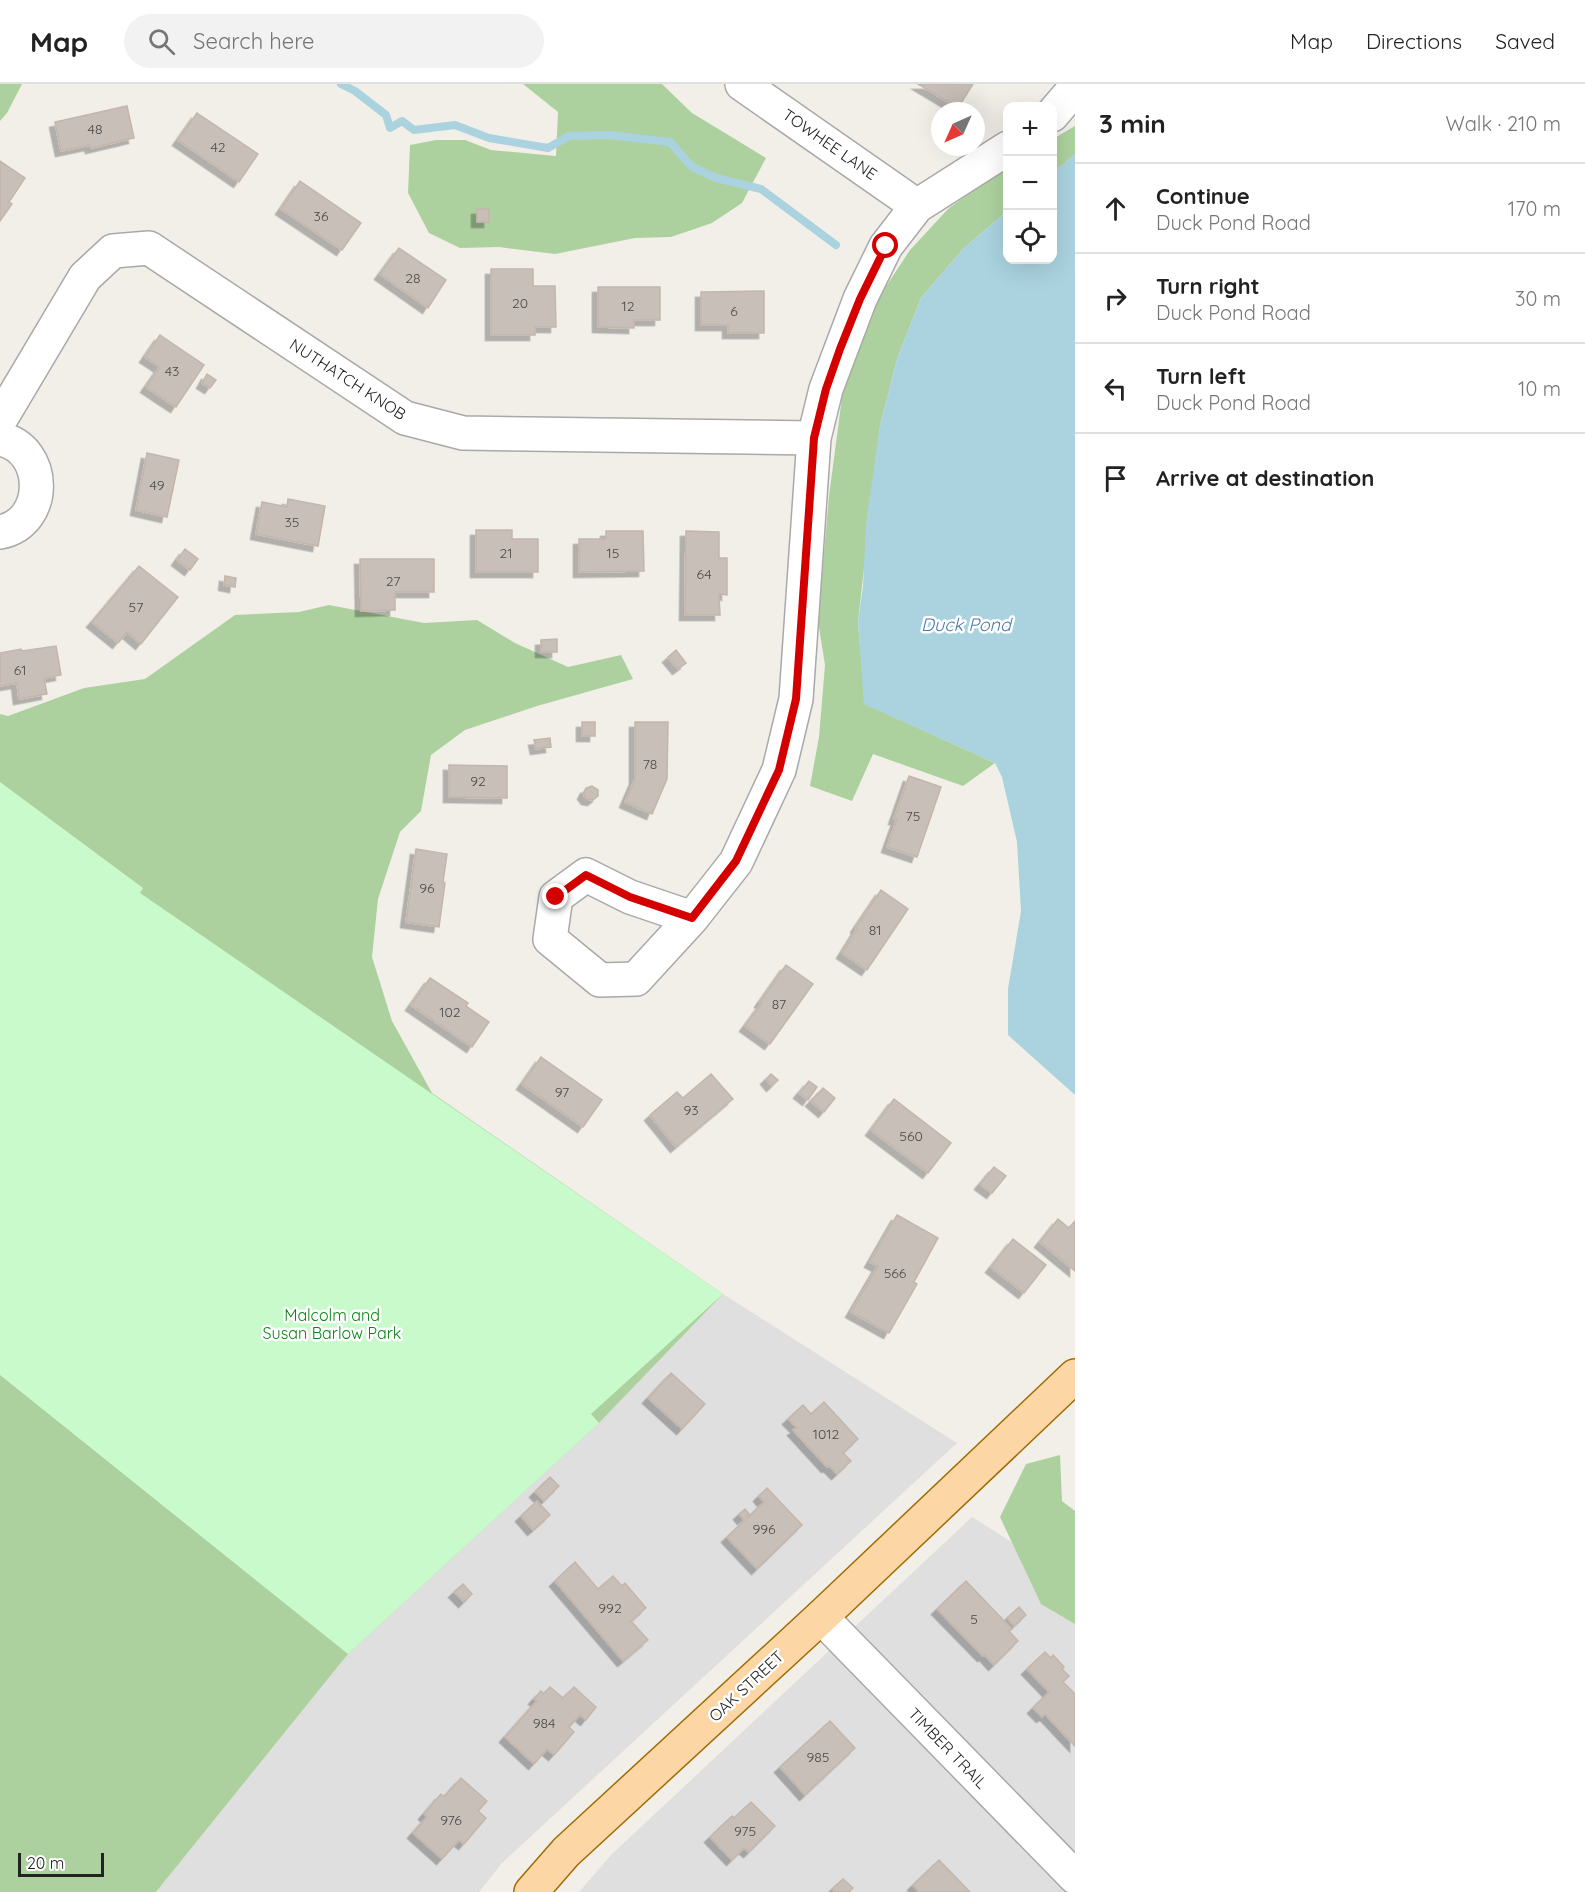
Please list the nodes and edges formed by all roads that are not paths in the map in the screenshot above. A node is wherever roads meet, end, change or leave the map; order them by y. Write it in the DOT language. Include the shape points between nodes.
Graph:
graph roads {
  1 [pos="742,84"];
  2 [pos="1075,88"];
  3 [pos="1057,110"];
  4 [pos="1003,151"];
  5 [pos="917,206"];
  6 [pos="0,420"];
  7 [pos="814,438"];
  8 [pos="0,439"];
  9 [pos="0,532"];
  10 [pos="692,918"];
  11 [pos="1075,1376"];
  12 [pos="821,1617"];
  13 [pos="1075,1877"];
  14 [pos="531,1892"];
  1 -- 5 [label="street, TOWHEE LANE"];
  2 -- 3 [label="street"];
  4 -- 5 [label="street"];
  5 -- 7 [label="street" via="886,246 860,299 826,389"];
  6 -- 7 [label="street, NUTHATCH KNOB" via="85,277 113,251 149,248 405,418 463,433"];
  7 -- 10 [label="street" via="796,699 779,770 736,861"];
  8 -- 9 [label="street" via="20,448 31,461 37,493 32,509 21,522"];
  11 -- 12 [label="main road, OAK STREET"];
  12 -- 13 [label="street, TIMBER TRAIL"];
  12 -- 14 [label="main road, OAK STREET" via="566,1851"];
}
